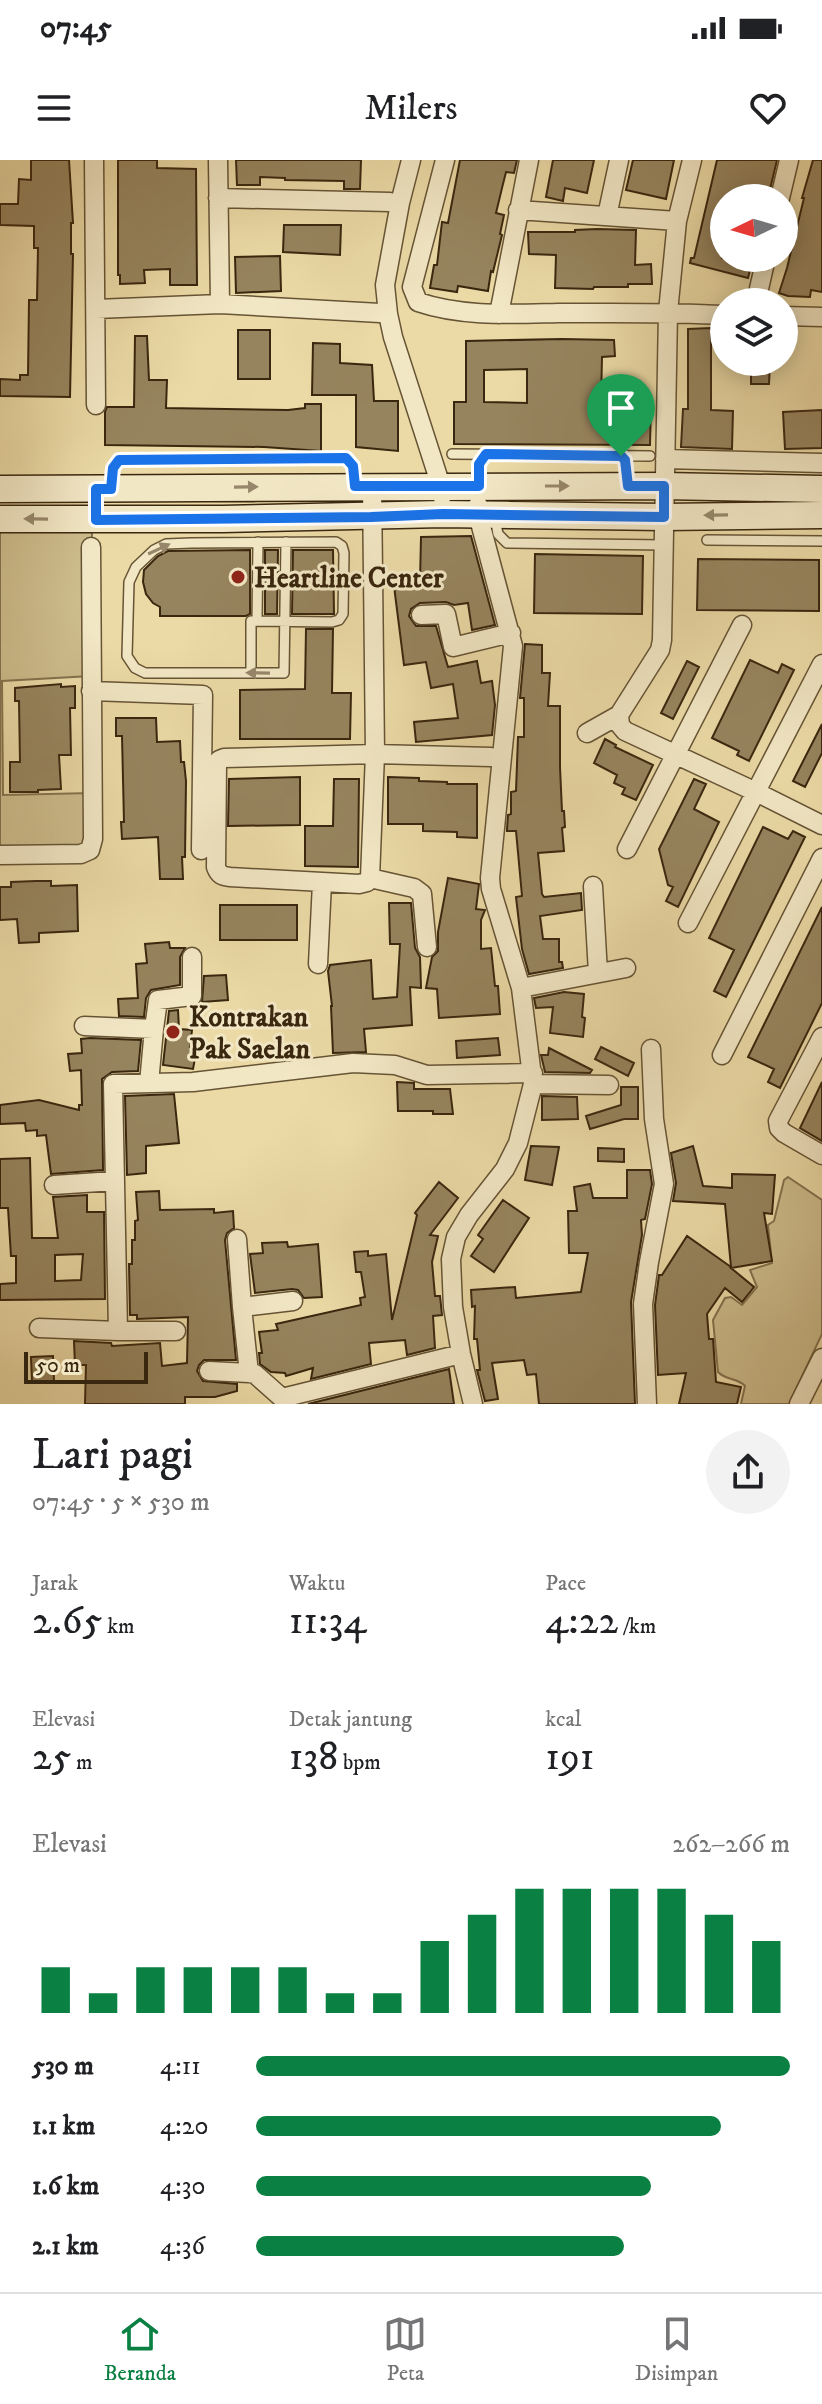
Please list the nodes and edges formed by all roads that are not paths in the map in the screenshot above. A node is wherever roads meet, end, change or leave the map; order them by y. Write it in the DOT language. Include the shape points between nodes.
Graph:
graph roads {
  1 [pos="94,160"];
  2 [pos="218,160"];
  3 [pos="411,160"];
  4 [pos="445,160"];
  5 [pos="529,160"];
  6 [pos="619,160"];
  7 [pos="692,160"];
  8 [pos="789,160"];
  9 [pos="783,184"];
  10 [pos="218,198"];
  11 [pos="390,202"];
  12 [pos="518,210"];
  13 [pos="607,216"];
  14 [pos="677,221"];
  15 [pos="220,304"];
  16 [pos="96,309"];
  17 [pos="668,312"];
  18 [pos="380,313"];
  19 [pos="499,314"];
  20 [pos="710,314"];
  21 [pos="798,316"];
  22 [pos="822,317"];
  23 [pos="96,405"];
  24 [pos="452,454"];
  25 [pos="486,454"];
  26 [pos="621,456"];
  27 [pos="658,458"];
  28 [pos="822,463"];
  29 [pos="363,486"];
  30 [pos="441,486"];
  31 [pos="479,486"];
  32 [pos="628,486"];
  33 [pos="664,486"];
  34 [pos="0,489"];
  35 [pos="104,489"];
  36 [pos="443,514"];
  37 [pos="486,515"];
  38 [pos="371,517"];
  39 [pos="664,517"];
  40 [pos="0,519"];
  41 [pos="96,520"];
  42 [pos="821,520"];
  43 [pos="755,527"];
  44 [pos="223,531"];
  45 [pos="707,540"];
  46 [pos="258,542"];
  47 [pos="286,542"];
  48 [pos="664,545"];
  49 [pos="91,547"];
  50 [pos="421,615"];
  51 [pos="257,621"];
  52 [pos="283,621"];
  53 [pos="742,625"];
  54 [pos="511,633"];
  55 [pos="822,664"];
  56 [pos="251,673"];
  57 [pos="91,691"];
  58 [pos="619,715"];
  59 [pos="587,733"];
  60 [pos="375,754"];
  61 [pos="675,755"];
  62 [pos="491,757"];
  63 [pos="756,792"];
  64 [pos="822,825"];
  65 [pos="627,849"];
  66 [pos="201,850"];
  67 [pos="0,855"];
  68 [pos="822,858"];
  69 [pos="370,878"];
  70 [pos="322,883"];
  71 [pos="593,886"];
  72 [pos="688,923"];
  73 [pos="427,947"];
  74 [pos="192,957"];
  75 [pos="318,964"];
  76 [pos="626,968"];
  77 [pos="598,973"];
  78 [pos="521,988"];
  79 [pos="84,1026"];
  80 [pos="154,1029"];
  81 [pos="822,1037"];
  82 [pos="651,1049"];
  83 [pos="722,1055"];
  84 [pos="533,1078"];
  85 [pos="149,1083"];
  86 [pos="609,1085"];
  87 [pos="822,1155"];
  88 [pos="114,1181"];
  89 [pos="54,1185"];
  90 [pos="237,1239"];
  91 [pos="293,1301"];
  92 [pos="242,1307"];
  93 [pos="39,1328"];
  94 [pos="118,1331"];
  95 [pos="176,1331"];
  96 [pos="461,1354"];
  97 [pos="822,1358"];
  98 [pos="209,1371"];
  99 [pos="249,1373"];
  100 [pos="282,1401"];
  101 [pos="473,1404"];
  102 [pos="647,1404"];
  103 [pos="799,1404"];
  1 -- 16 [label="street"];
  2 -- 10 [label="street"];
  3 -- 30 [label="street" via="385,295 393,337"];
  4 -- 19 [label="street" via="415,268 414,296 434,308"];
  5 -- 12 [label="street"];
  6 -- 13 [label="street"];
  7 -- 14 [label="street"];
  8 -- 9 [label="street"];
  10 -- 11 [label="street"];
  10 -- 15 [label="street"];
  12 -- 13 [label="street"];
  12 -- 19 [label="street"];
  13 -- 14 [label="street"];
  14 -- 17 [label="street"];
  15 -- 16 [label="street"];
  15 -- 18 [label="street"];
  16 -- 23 [label="street"];
  17 -- 19 [label="street"];
  17 -- 20 [label="street"];
  17 -- 27 [label="street"];
  21 -- 22 [label="street"];
  24 -- 25 [label="lane"];
  25 -- 26 [label="lane"];
  25 -- 31 [label="lane" via="479,464"];
  26 -- 27 [label="lane"];
  26 -- 32 [label="lane"];
  27 -- 28 [label="street"];
  27 -- 33 [label="street"];
  29 -- 30 [label="street"];
  35 -- 29 [label="street, one-way"];
  29 -- 38 [label="street"];
  30 -- 31 [label="street"];
  30 -- 36 [label="street"];
  31 -- 32 [label="street, one-way"];
  31 -- 37 [label="street"];
  32 -- 33 [label="street"];
  33 -- 39 [label="street"];
  33 -- 42 [label="street"];
  34 -- 35 [label="street"];
  35 -- 41 [label="street"];
  36 -- 37 [label="street"];
  36 -- 38 [label="street"];
  37 -- 39 [label="street"];
  37 -- 48 [label="lane" via="507,543"];
  37 -- 54 [label="street"];
  38 -- 44 [label="street"];
  38 -- 60 [label="street"];
  43 -- 39 [label="street, one-way"];
  39 -- 48 [label="street"];
  41 -- 40 [label="street, one-way"];
  41 -- 44 [label="street"];
  42 -- 43 [label="street"];
  43 -- 45 [label="lane"];
  44 -- 46 [label="lane"];
  56 -- 44 [label="lane, one-way" via="145,673 127,656 129,582 141,560 166,544"];
  46 -- 47 [label="lane"];
  46 -- 51 [label="lane"];
  47 -- 52 [label="lane"];
  47 -- 52 [label="lane" via="342,546 343,614 332,622"];
  48 -- 58 [label="street" via="660,650"];
  49 -- 57 [label="street"];
  50 -- 54 [label="street" via="446,614 453,647"];
  51 -- 52 [label="lane"];
  51 -- 56 [label="lane" via="251,621"];
  52 -- 56 [label="lane, one-way" via="284,673"];
  53 -- 61 [label="street"];
  54 -- 78 [label="street" via="513,658 490,878"];
  55 -- 63 [label="street"];
  57 -- 66 [label="street" via="203,695"];
  57 -- 67 [label="street" via="90,850"];
  58 -- 59 [label="street"];
  58 -- 61 [label="street" via="625,731"];
  60 -- 62 [label="street"];
  60 -- 69 [label="street"];
  60 -- 70 [label="street" via="224,758 217,764 218,873"];
  61 -- 63 [label="street"];
  61 -- 65 [label="street"];
  63 -- 64 [label="street"];
  63 -- 72 [label="street"];
  68 -- 83 [label="street"];
  69 -- 70 [label="street" via="359,884"];
  69 -- 73 [label="street" via="422,894"];
  70 -- 75 [label="street"];
  71 -- 77 [label="street"];
  74 -- 80 [label="street" via="192,996 158,1000"];
  76 -- 77 [label="street"];
  77 -- 78 [label="street"];
  78 -- 84 [label="street"];
  79 -- 80 [label="street"];
  80 -- 85 [label="street"];
  81 -- 87 [label="street" via="778,1121 784,1133"];
  82 -- 102 [label="street" via="664,1184 643,1304"];
  84 -- 85 [label="street" via="427,1075 395,1065 353,1063"];
  84 -- 86 [label="street"];
  84 -- 96 [label="street" via="518,1143 456,1237 451,1259 453,1307"];
  85 -- 88 [label="street" via="113,1084"];
  88 -- 89 [label="street"];
  88 -- 94 [label="street"];
  90 -- 92 [label="street"];
  91 -- 92 [label="street"];
  92 -- 99 [label="street"];
  93 -- 94 [label="street"];
  94 -- 95 [label="street"];
  96 -- 100 [label="street"];
  96 -- 101 [label="street"];
  97 -- 103 [label="street"];
  98 -- 99 [label="street"];
  99 -- 100 [label="street"];
}
